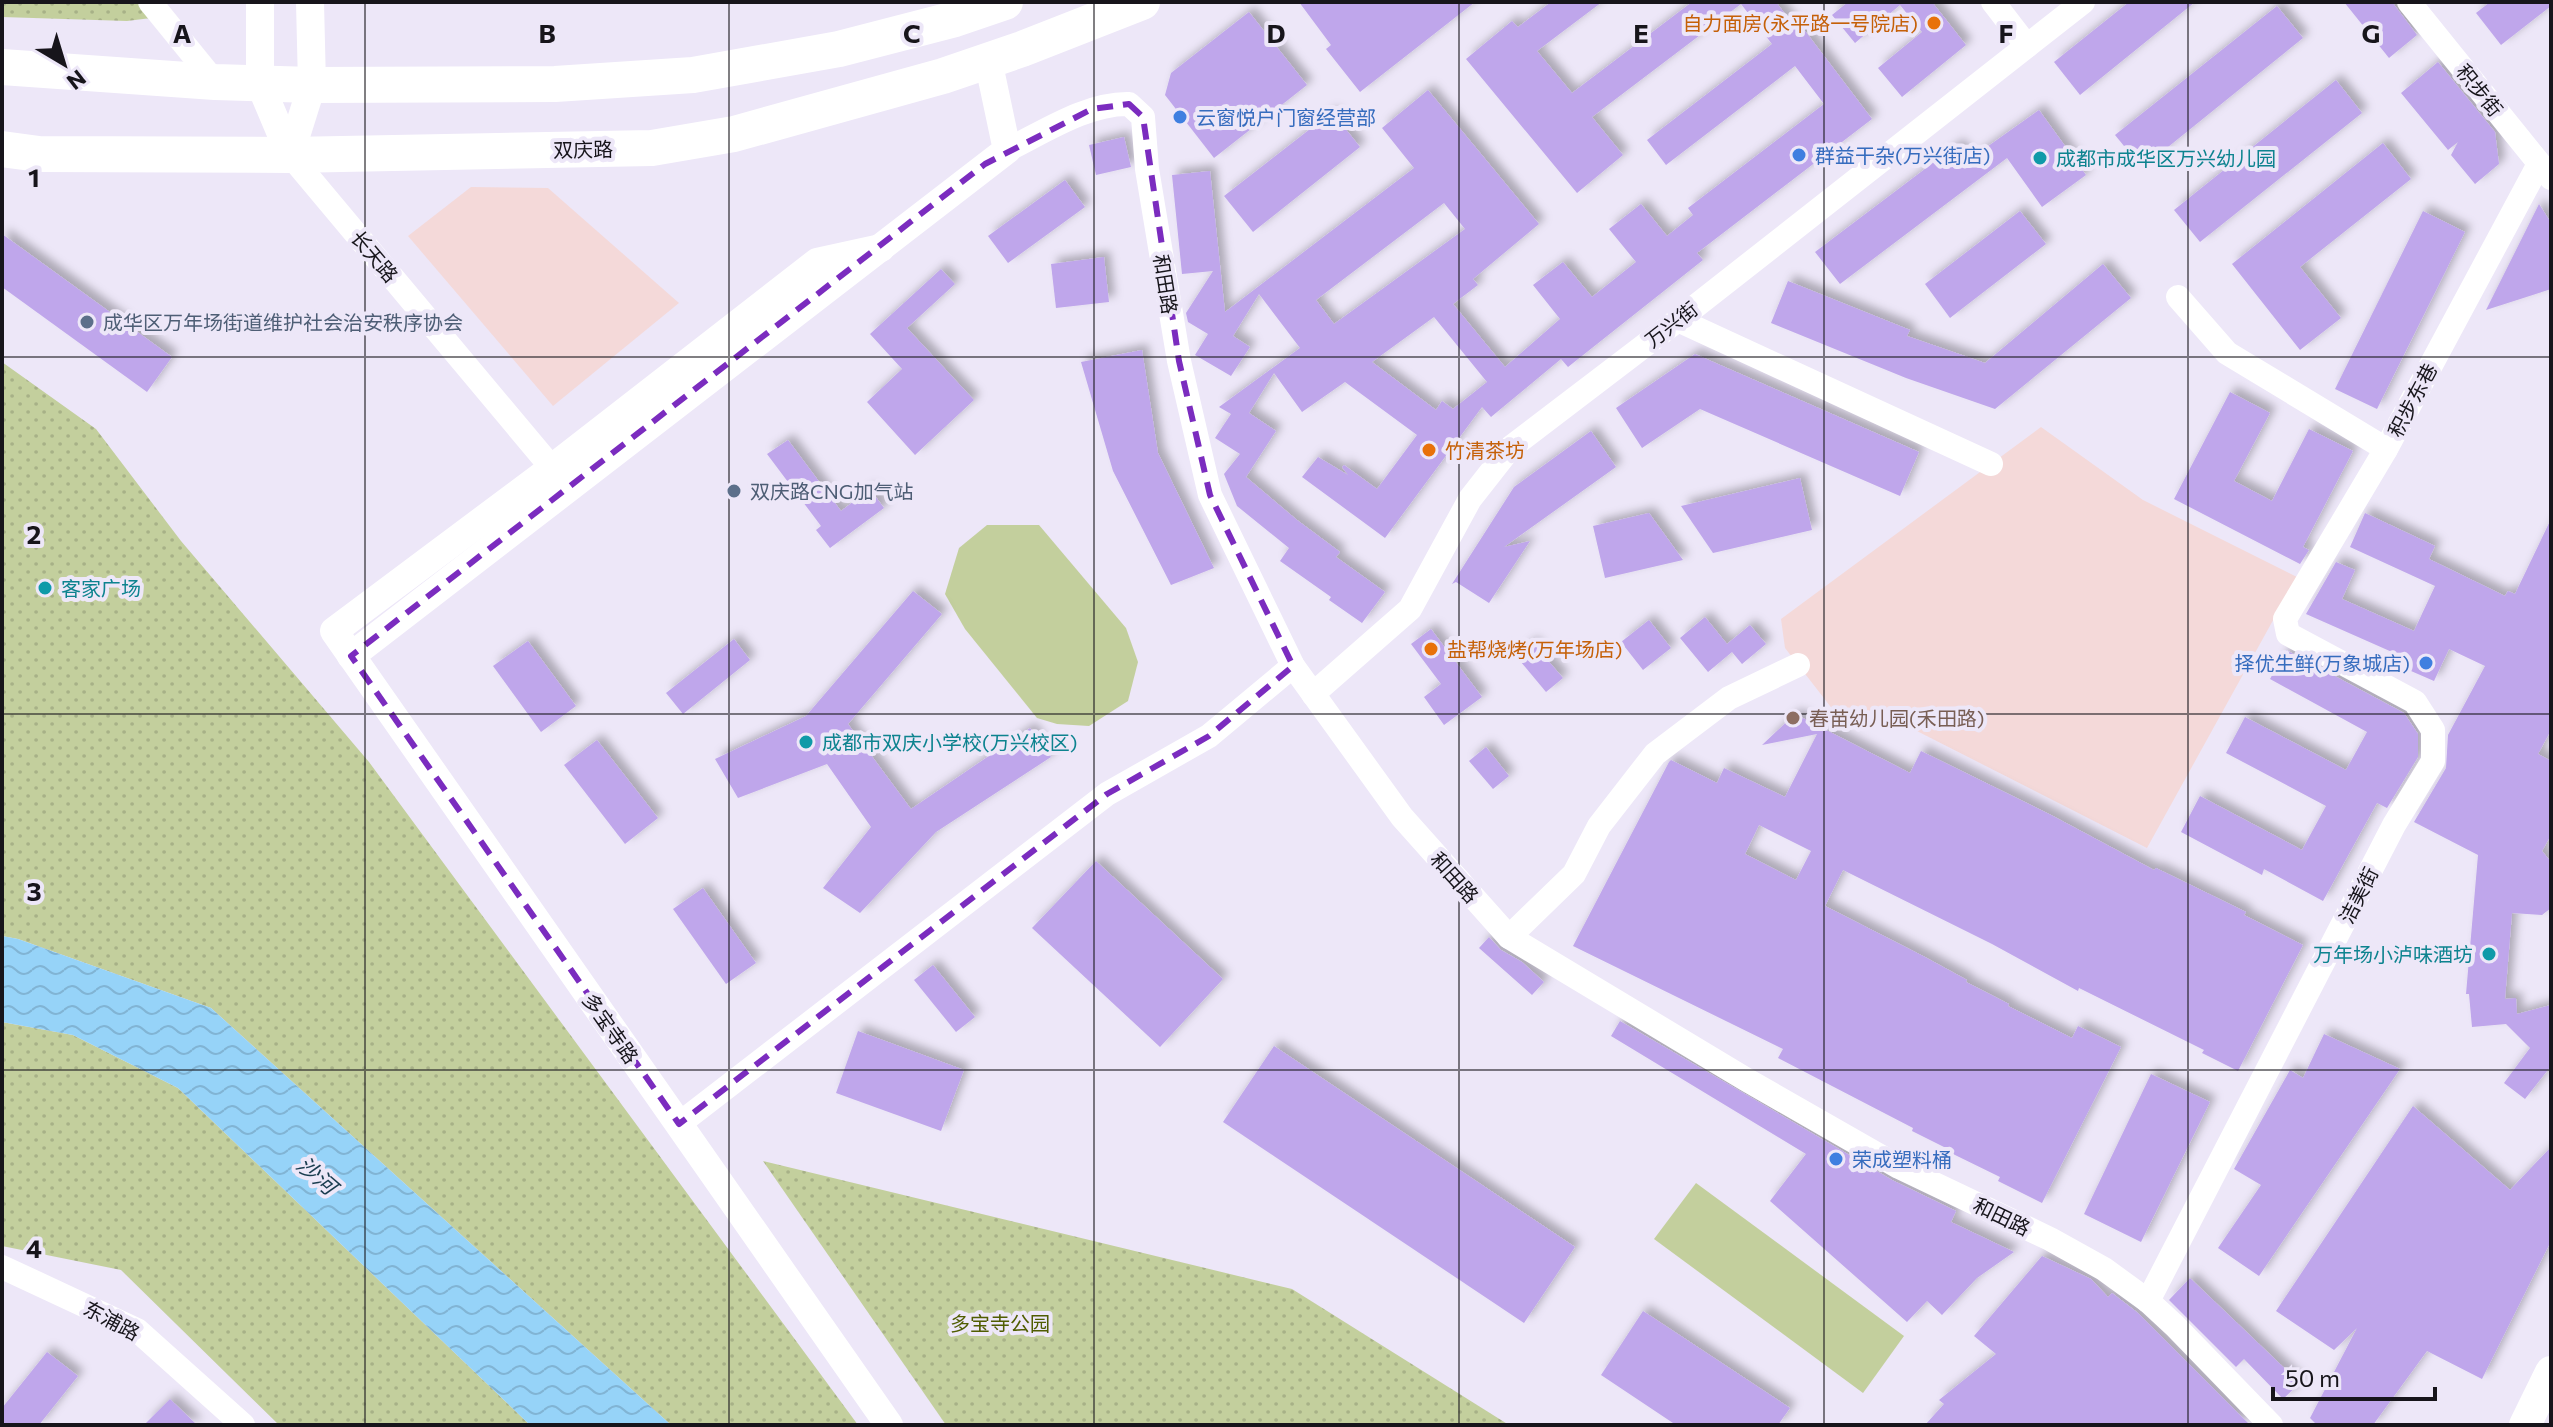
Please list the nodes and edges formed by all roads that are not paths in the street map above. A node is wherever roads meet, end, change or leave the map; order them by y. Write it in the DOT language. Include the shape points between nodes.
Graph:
graph roads {
  1 [pos="150,2"];
  2 [pos="260,2"];
  3 [pos="310,2"];
  4 [pos="1005,2"];
  5 [pos="1142,2"];
  6 [pos="1993,2"];
  7 [pos="2083,2"];
  8 [pos="2409,2"];
  9 [pos="2027,46"];
  10 [pos="988,60"];
  11 [pos="2,67"];
  12 [pos="215,82"];
  13 [pos="260,84"];
  14 [pos="312,85"];
  15 [pos="2,149"];
  16 [pos="1007,150"];
  17 [pos="290,155"];
  18 [pos="2545,171"];
  19 [pos="881,248"];
  20 [pos="2178,297"];
  21 [pos="1678,320"];
  22 [pos="2386,449"];
  23 [pos="1991,464"];
  24 [pos="552,468"];
  25 [pos="2288,634"];
  26 [pos="351,656"];
  27 [pos="1798,665"];
  28 [pos="1293,666"];
  29 [pos="1313,694"];
  30 [pos="1509,937"];
  31 [pos="679,1124"];
  32 [pos="2,1267"];
  33 [pos="2148,1301"];
  34 [pos="2551,1372"];
  35 [pos="243,1425"];
  36 [pos="889,1425"];
  37 [pos="2271,1425"];
  38 [pos="2525,1425"];
  1 -- 12 [label="street"];
  2 -- 13 [label="street"];
  3 -- 14 [label="street"];
  4 -- 14 [label="main road" via="839,49 693,75 555,84"];
  5 -- 10 [label="main road, 双庆路"];
  6 -- 9 [label="street"];
  7 -- 9 [label="street, 万兴街"];
  8 -- 18 [label="street, 积步街"];
  9 -- 21 [label="street, 万兴街"];
  10 -- 16 [label="street"];
  10 -- 17 [label="main road, 双庆路" via="734,134 652,148"];
  11 -- 12 [label="main road"];
  12 -- 13 [label="main road"];
  13 -- 14 [label="main road"];
  13 -- 17 [label="street"];
  14 -- 17 [label="street"];
  15 -- 17 [label="main road, 双庆路" via="39,154"];
  16 -- 19 [label="street"];
  16 -- 28 [label="street, 和田路" via="1092,109 1129,104 1143,117 1179,361 1210,495"];
  17 -- 24 [label="street, 长天路"];
  18 -- 22 [label="street, 积步东巷"];
  19 -- 24 [label="street" via="817,262"];
  19 -- 26 [label="street"];
  20 -- 22 [label="street" via="2227,353"];
  21 -- 23 [label="street"];
  21 -- 29 [label="street, 万兴街" via="1510,448 1470,499 1410,609"];
  22 -- 25 [label="street, 积步东巷" via="2285,619"];
  24 -- 26 [label="street, 多宝寺路" via="334,631"];
  25 -- 33 [label="street, 洁美街" via="2415,702 2433,730 2433,761 2394,825"];
  26 -- 31 [label="street, 多宝寺路"];
  27 -- 30 [label="street" via="1729,698 1655,754 1599,826 1574,874"];
  28 -- 29 [label="street, 和田路"];
  28 -- 31 [label="street" via="1209,736 1107,794"];
  29 -- 30 [label="street, 和田路" via="1402,817"];
  30 -- 33 [label="street, 和田路" via="1899,1167 2050,1239"];
  31 -- 36 [label="street, 多宝寺路"];
  32 -- 35 [label="street, 东浦路" via="137,1330"];
  33 -- 37 [label="street, 和田路"];
  34 -- 38 [label="main road"];
}
